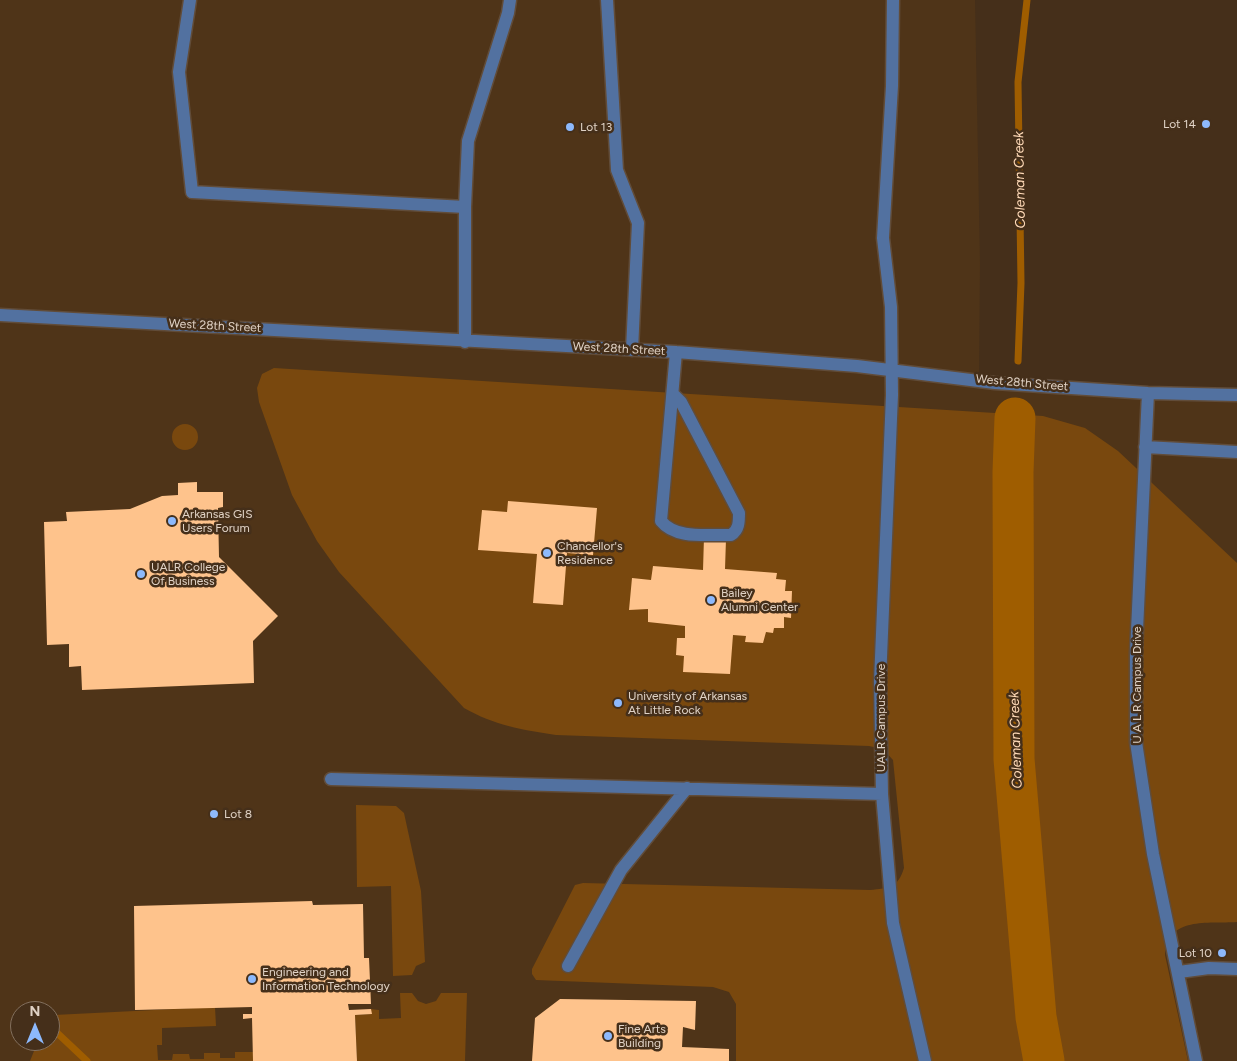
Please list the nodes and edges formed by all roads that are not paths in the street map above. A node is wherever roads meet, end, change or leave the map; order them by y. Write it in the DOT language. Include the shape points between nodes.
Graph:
graph roads {
  1 [pos="190,0"];
  2 [pos="510,0"];
  3 [pos="607,0"];
  4 [pos="893,0"];
  5 [pos="465,207"];
  6 [pos="0,315"];
  7 [pos="466,342"];
  8 [pos="632,350"];
  9 [pos="676,352"];
  10 [pos="892,370"];
  11 [pos="1148,393"];
  12 [pos="673,394"];
  13 [pos="1237,395"];
  14 [pos="1146,447"];
  15 [pos="1237,452"];
  16 [pos="331,778"];
  17 [pos="688,788"];
  18 [pos="882,794"];
  19 [pos="568,966"];
  20 [pos="1237,969"];
  21 [pos="1179,972"];
  22 [pos="925,1061"];
  23 [pos="1196,1061"];
  1 -- 5 [label="street" via="179,72 192,192"];
  2 -- 5 [label="street" via="468,141"];
  3 -- 8 [label="street" via="617,170 638,223"];
  4 -- 10 [label="street, UALR Campus Drive" via="884,222"];
  5 -- 7 [label="street"];
  6 -- 7 [label="street, West 28th Street"];
  7 -- 8 [label="street, West 28th Street"];
  8 -- 9 [label="street, West 28th Street"];
  9 -- 10 [label="street, West 28th Street"];
  9 -- 12 [label="street"];
  10 -- 11 [label="street, West 28th Street" via="994,383"];
  10 -- 18 [label="street, UALR Campus Drive" via="880,681"];
  11 -- 13 [label="street, West 28th Street"];
  11 -- 14 [label="street, U A L R Campus Drive"];
  12 -- 12 [label="street" via="662,521 677,533 731,535 735,532 739,514 681,402"];
  14 -- 15 [label="street"];
  14 -- 21 [label="street, U A L R Campus Drive" via="1136,652 1136,742 1153,854"];
  16 -- 17 [label="street"];
  17 -- 18 [label="street"];
  17 -- 19 [label="street" via="621,870"];
  18 -- 22 [label="street, UALR Campus Drive" via="893,923"];
  20 -- 21 [label="street"];
  21 -- 23 [label="street, U A L R Campus Drive"];
}
